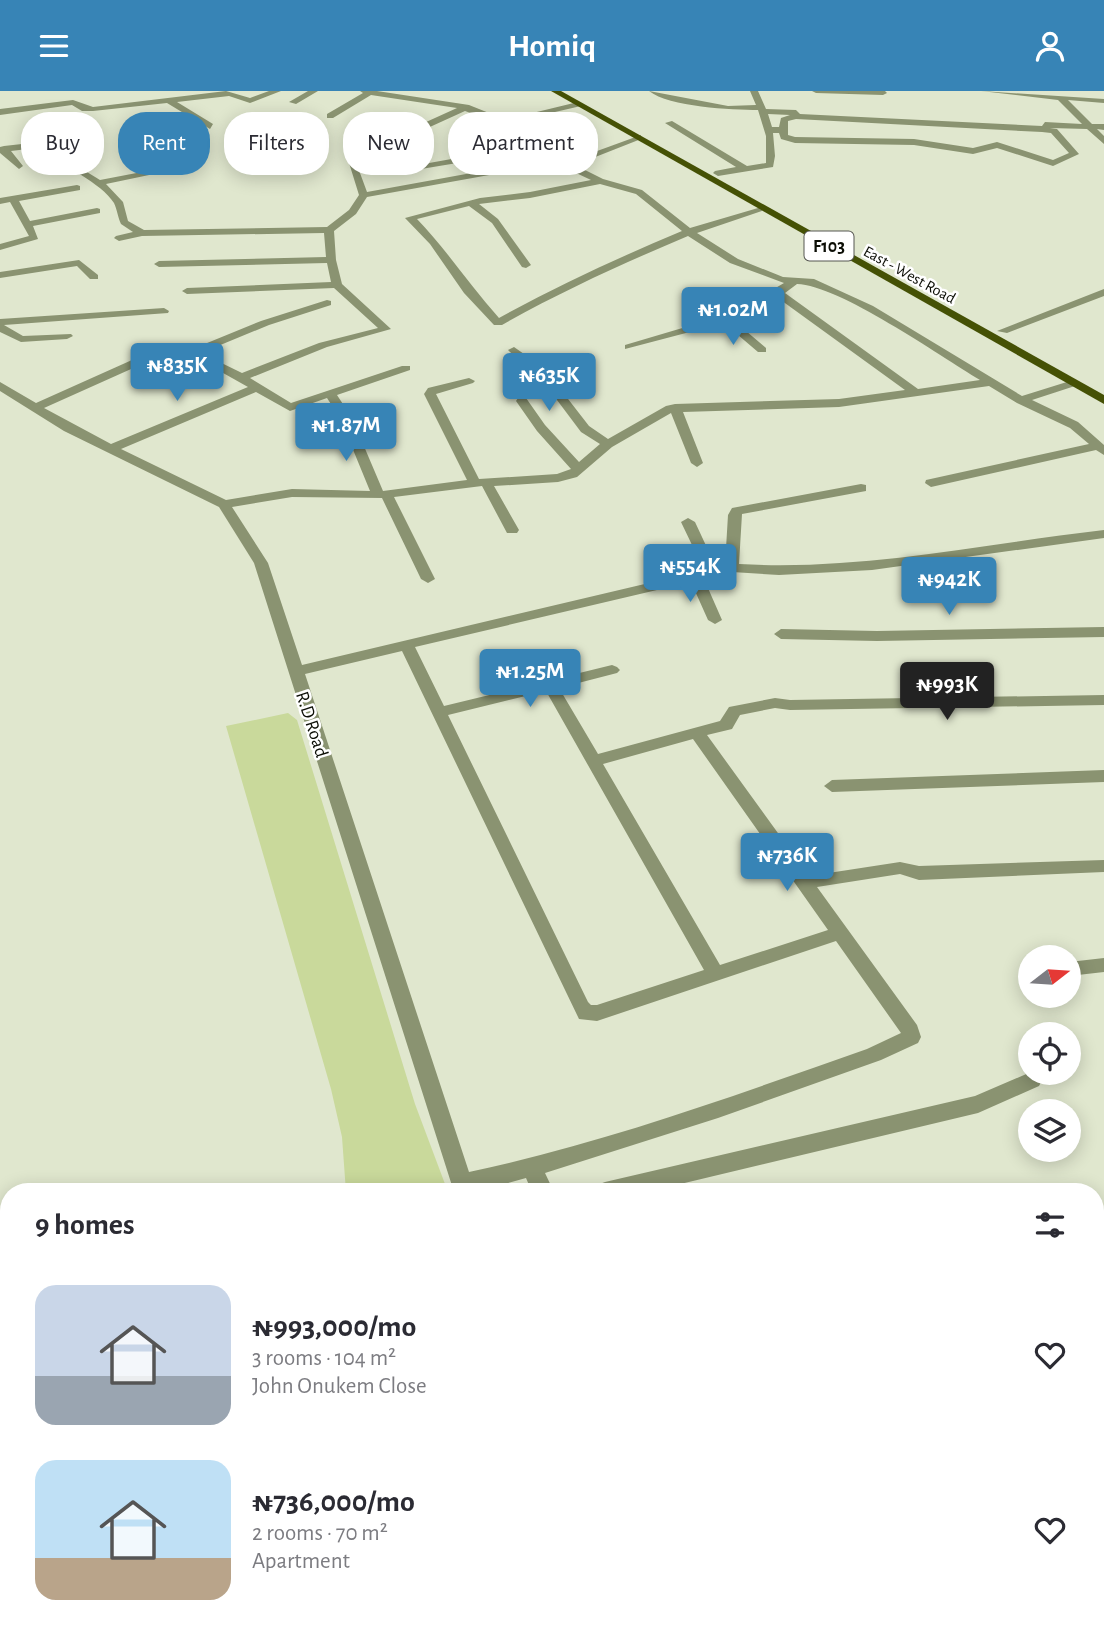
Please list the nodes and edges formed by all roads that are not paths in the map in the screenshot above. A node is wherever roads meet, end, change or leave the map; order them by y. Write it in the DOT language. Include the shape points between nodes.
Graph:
graph roads {
  1 [pos="69,91"];
  2 [pos="277,91"];
  3 [pos="314,91"];
  4 [pos="439,91"];
  5 [pos="555,91"];
  6 [pos="569,91"];
  7 [pos="653,91"];
  8 [pos="754,91"];
  9 [pos="816,91"];
  10 [pos="985,91"];
  11 [pos="367,92"];
  12 [pos="883,93"];
  13 [pos="1055,95"];
  14 [pos="170,101"];
  15 [pos="417,101"];
  16 [pos="1104,101"];
  17 [pos="73,102"];
  18 [pos="293,102"];
  19 [pos="578,104"];
  20 [pos="466,107"];
  21 [pos="764,109"];
  22 [pos="0,112"];
  23 [pos="478,112"];
  24 [pos="543,112"];
  25 [pos="331,116"];
  26 [pos="668,123"];
  27 [pos="968,125"];
  28 [pos="211,126"];
  29 [pos="1010,127"];
  30 [pos="1088,127"];
  31 [pos="1104,127"];
  32 [pos="768,130"];
  33 [pos="783,130"];
  34 [pos="638,137"];
  35 [pos="1104,141"];
  36 [pos="996,145"];
  37 [pos="21,147"];
  38 [pos="2,150"];
  39 [pos="970,151"];
  40 [pos="598,153"];
  41 [pos="19,166"];
  42 [pos="747,170"];
  43 [pos="718,173"];
  44 [pos="86,175"];
  45 [pos="137,175"];
  46 [pos="474,175"];
  47 [pos="588,175"];
  48 [pos="600,181"];
  49 [pos="99,183"];
  50 [pos="77,188"];
  51 [pos="364,195"];
  52 [pos="13,199"];
  53 [pos="0,201"];
  54 [pos="471,203"];
  55 [pos="762,208"];
  56 [pos="97,211"];
  57 [pos="28,224"];
  58 [pos="329,230"];
  59 [pos="689,232"];
  60 [pos="142,233"];
  61 [pos="119,239"];
  62 [pos="0,247"];
  63 [pos="861,253"];
  64 [pos="848,257"];
  65 [pos="331,260"];
  66 [pos="159,264"];
  67 [pos="526,265"];
  68 [pos="0,275"];
  69 [pos="94,277"];
  70 [pos="794,281"];
  71 [pos="337,285"];
  72 [pos="187,291"];
  73 [pos="1104,292"];
  74 [pos="779,294"];
  75 [pos="327,303"];
  76 [pos="164,310"];
  77 [pos="726,320"];
  78 [pos="0,324"];
  79 [pos="1003,331"];
  80 [pos="67,336"];
  81 [pos="629,347"];
  82 [pos="514,350"];
  83 [pos="761,350"];
  84 [pos="191,353"];
  85 [pos="406,368"];
  86 [pos="243,377"];
  87 [pos="469,381"];
  88 [pos="992,382"];
  89 [pos="1074,383"];
  90 [pos="0,386"];
  91 [pos="257,387"];
  92 [pos="1104,387"];
  93 [pos="916,393"];
  94 [pos="331,395"];
  95 [pos="1021,400"];
  96 [pos="1104,400"];
  97 [pos="522,401"];
  98 [pos="35,408"];
  99 [pos="675,408"];
  100 [pos="608,444"];
  101 [pos="110,449"];
  102 [pos="1101,449"];
  103 [pos="696,463"];
  104 [pos="578,469"];
  105 [pos="480,482"];
  106 [pos="931,483"];
  107 [pos="861,488"];
  108 [pos="382,495"];
  109 [pos="224,504"];
  110 [pos="688,522"];
  111 [pos="512,530"];
  112 [pos="1104,534"];
  113 [pos="732,568"];
  114 [pos="712,573"];
  115 [pos="696,576"];
  116 [pos="428,579"];
  117 [pos="715,620"];
  118 [pos="1104,632"];
  119 [pos="788,635"];
  120 [pos="407,646"];
  121 [pos="612,670"];
  122 [pos="296,671"];
  123 [pos="550,685"];
  124 [pos="1104,700"];
  125 [pos="438,712"];
  126 [pos="697,733"];
  127 [pos="593,761"];
  128 [pos="1104,776"];
  129 [pos="832,786"];
  130 [pos="1104,866"];
  131 [pos="803,883"];
  132 [pos="839,933"];
  133 [pos="1104,965"];
  134 [pos="1082,968"];
  135 [pos="715,972"];
  136 [pos="1021,1085"];
  137 [pos="533,1169"];
  138 [pos="463,1183"];
  139 [pos="479,1183"];
  140 [pos="538,1183"];
  141 [pos="643,1183"];
  1 -- 17 [label="street"];
  2 -- 14 [label="street" via="250,101 230,93"];
  3 -- 18 [label="street"];
  4 -- 15 [label="street"];
  5 -- 19 [label="main road, East - West Road / F103"];
  6 -- 43 [label="main road, East - West Road / F103"];
  7 -- 21 [label="street" via="728,108"];
  8 -- 21 [label="street"];
  9 -- 12 [label="street"];
  10 -- 13 [label="street"];
  11 -- 15 [label="street"];
  11 -- 25 [label="street"];
  13 -- 16 [label="street"];
  13 -- 30 [label="street"];
  14 -- 17 [label="street" via="87,109"];
  14 -- 28 [label="street"];
  15 -- 20 [label="street"];
  17 -- 22 [label="street"];
  19 -- 24 [label="street"];
  19 -- 34 [label="main road, East - West Road / F103"];
  20 -- 23 [label="street"];
  20 -- 51 [label="street" via="385,144 349,152"];
  21 -- 30 [label="street"];
  21 -- 32 [label="street"];
  26 -- 42 [label="street"];
  27 -- 29 [label="street"];
  27 -- 33 [label="street" via="795,116 784,120"];
  27 -- 39 [label="street"];
  29 -- 36 [label="street" via="1005,141"];
  29 -- 36 [label="street" via="1054,131 1075,154 1051,162"];
  30 -- 31 [label="street"];
  30 -- 35 [label="street"];
  32 -- 33 [label="street"];
  32 -- 42 [label="street" via="770,165"];
  33 -- 39 [label="street" via="784,137 795,140 915,142"];
  34 -- 40 [label="street"];
  34 -- 55 [label="main road, East - West Road / F103"];
  36 -- 39 [label="street"];
  37 -- 38 [label="street"];
  38 -- 41 [label="street"];
  42 -- 43 [label="street"];
  43 -- 63 [label="main road, East - West Road / F103"];
  44 -- 49 [label="street"];
  45 -- 49 [label="street"];
  46 -- 51 [label="street"];
  47 -- 48 [label="street"];
  48 -- 54 [label="street"];
  48 -- 59 [label="street" via="636,190"];
  49 -- 60 [label="street" via="118,202 124,222"];
  50 -- 52 [label="street"];
  51 -- 58 [label="street" via="353,212"];
  52 -- 53 [label="street"];
  52 -- 57 [label="street"];
  54 -- 59 [label="street" via="410,218 498,323 608,266"];
  54 -- 67 [label="street" via="495,221"];
  55 -- 59 [label="street"];
  55 -- 64 [label="main road, East - West Road / F103"];
  56 -- 57 [label="street"];
  57 -- 62 [label="street" via="34,238"];
  58 -- 60 [label="street"];
  58 -- 65 [label="street"];
  59 -- 70 [label="street" via="734,261"];
  60 -- 61 [label="street"];
  63 -- 64 [label="main road"];
  63 -- 79 [label="main road, East - West Road / F103"];
  64 -- 89 [label="main road, East - West Road / F103"];
  65 -- 66 [label="street"];
  65 -- 71 [label="street"];
  68 -- 69 [label="street" via="79,263"];
  70 -- 74 [label="street"];
  70 -- 88 [label="street" via="810,281 869,308"];
  71 -- 72 [label="street"];
  71 -- 86 [label="street" via="386,329 323,345"];
  73 -- 79 [label="street"];
  74 -- 77 [label="street"];
  74 -- 93 [label="street"];
  75 -- 84 [label="street"];
  76 -- 78 [label="street"];
  77 -- 81 [label="street"];
  77 -- 83 [label="street"];
  78 -- 80 [label="street" via="21,339"];
  79 -- 92 [label="main road, East - West Road / F103"];
  82 -- 100 [label="street" via="541,370 585,429"];
  84 -- 86 [label="street"];
  84 -- 98 [label="street" via="171,352 144,359"];
  85 -- 94 [label="street"];
  86 -- 91 [label="street"];
  87 -- 105 [label="street" via="430,394"];
  88 -- 93 [label="street"];
  88 -- 95 [label="street"];
  89 -- 95 [label="street"];
  89 -- 96 [label="main road, East - West Road / F103"];
  90 -- 98 [label="street"];
  91 -- 94 [label="street" via="290,407"];
  91 -- 101 [label="street"];
  93 -- 99 [label="street" via="816,404"];
  94 -- 108 [label="street"];
  95 -- 102 [label="street" via="1074,425"];
  97 -- 104 [label="street"];
  98 -- 101 [label="street"];
  99 -- 100 [label="street"];
  99 -- 103 [label="street"];
  100 -- 104 [label="street"];
  101 -- 109 [label="street"];
  102 -- 106 [label="street"];
  104 -- 105 [label="street" via="558,478"];
  105 -- 108 [label="street"];
  105 -- 111 [label="street"];
  107 -- 113 [label="street" via="737,511"];
  108 -- 109 [label="street" via="303,492"];
  108 -- 116 [label="street"];
  109 -- 122 [label="street, R.D Road" via="266,575"];
  110 -- 114 [label="street"];
  112 -- 113 [label="street" via="818,570"];
  113 -- 114 [label="street"];
  114 -- 115 [label="street"];
  115 -- 117 [label="street"];
  115 -- 120 [label="street"];
  118 -- 119 [label="street"];
  120 -- 122 [label="street"];
  120 -- 125 [label="street"];
  121 -- 123 [label="street"];
  122 -- 138 [label="street, R.D Road"];
  123 -- 125 [label="street"];
  123 -- 127 [label="street"];
  124 -- 126 [label="street" via="775,703 735,711 726,725"];
  125 -- 135 [label="street" via="586,1013"];
  126 -- 127 [label="street"];
  126 -- 131 [label="street"];
  127 -- 135 [label="street"];
  128 -- 129 [label="street"];
  130 -- 131 [label="street" via="919,873 900,868"];
  131 -- 132 [label="street"];
  132 -- 135 [label="street"];
  132 -- 137 [label="street" via="911,1037 670,1127"];
  133 -- 134 [label="street"];
  136 -- 141 [label="street" via="978,1104"];
  137 -- 139 [label="street"];
  137 -- 140 [label="street"];
}
